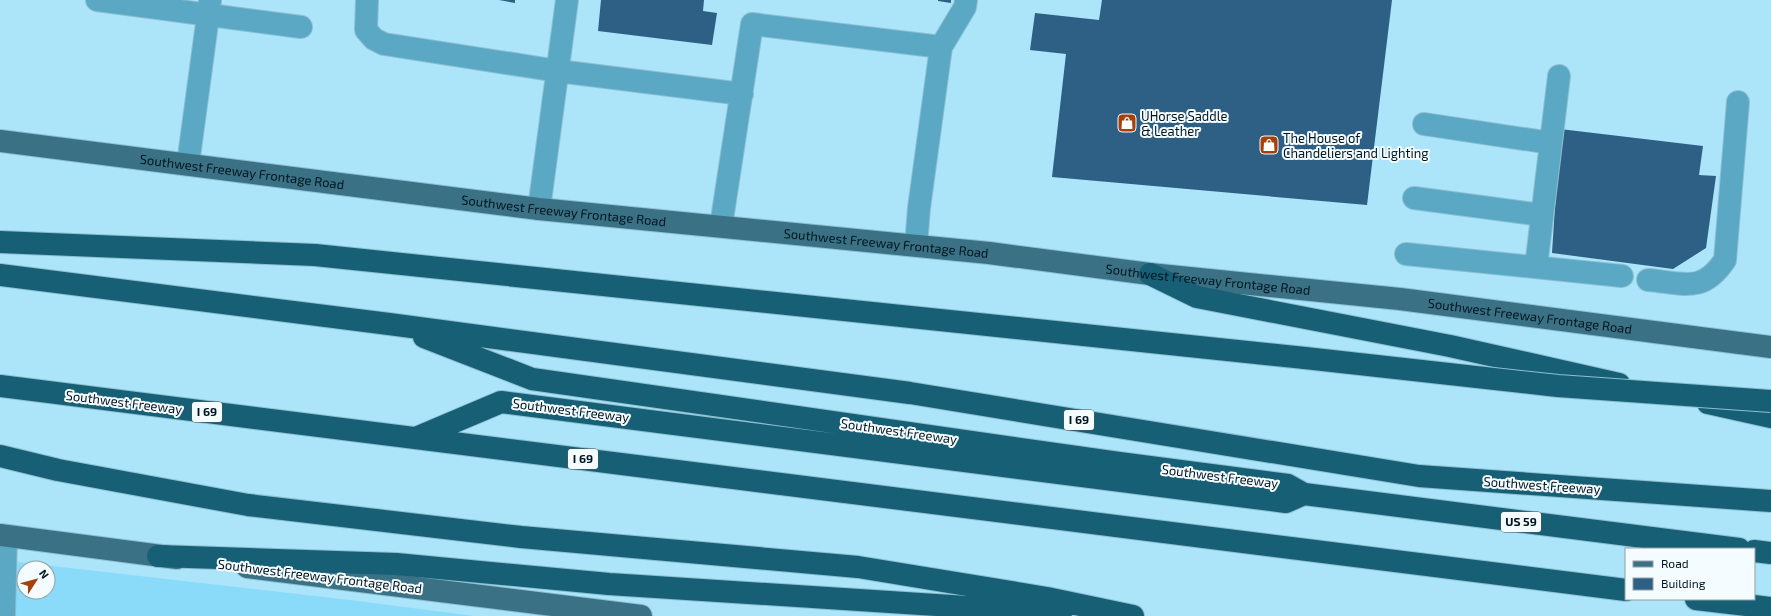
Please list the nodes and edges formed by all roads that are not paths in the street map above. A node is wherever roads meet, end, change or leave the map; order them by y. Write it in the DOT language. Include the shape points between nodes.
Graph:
graph roads {
  1 [pos="97,0"];
  2 [pos="368,0"];
  3 [pos="567,0"];
  4 [pos="966,0"];
  5 [pos="209,8"];
  6 [pos="301,27"];
  7 [pos="941,48"];
  8 [pos="558,71"];
  9 [pos="1559,76"];
  10 [pos="742,94"];
  11 [pos="1738,102"];
  12 [pos="1424,124"];
  13 [pos="0,141"];
  14 [pos="1551,143"];
  15 [pos="188,164"];
  16 [pos="1414,198"];
  17 [pos="539,209"];
  18 [pos="1542,215"];
  19 [pos="721,226"];
  20 [pos="0,242"];
  21 [pos="916,245"];
  22 [pos="1406,254"];
  23 [pos="1536,267"];
  24 [pos="1150,274"];
  25 [pos="0,275"];
  26 [pos="1622,276"];
  27 [pos="1648,280"];
  28 [pos="389,324"];
  29 [pos="1771,347"];
  30 [pos="0,386"];
  31 [pos="1771,401"];
  32 [pos="1771,417"];
  33 [pos="414,438"];
  34 [pos="0,456"];
  35 [pos="1304,494"];
  36 [pos="1771,501"];
  37 [pos="3,536"];
  38 [pos="1731,548"];
  39 [pos="1755,551"];
  40 [pos="1771,553"];
  41 [pos="158,556"];
  42 [pos="1625,590"];
  43 [pos="1704,600"];
  44 [pos="1771,608"];
  45 [pos="4,616"];
  46 [pos="641,616"];
  47 [pos="1114,616"];
  48 [pos="1133,616"];
  1 -- 5 [label="lane"];
  2 -- 8 [label="lane" via="366,30 374,39 384,44"];
  3 -- 8 [label="lane"];
  4 -- 7 [label="lane" via="965,7"];
  5 -- 6 [label="lane"];
  5 -- 15 [label="lane"];
  7 -- 10 [label="lane" via="752,24"];
  7 -- 21 [label="lane"];
  8 -- 10 [label="lane"];
  8 -- 17 [label="lane"];
  9 -- 14 [label="lane"];
  10 -- 19 [label="lane"];
  11 -- 27 [label="lane" via="1725,260 1716,274 1697,285"];
  12 -- 14 [label="lane"];
  13 -- 15 [label="main road, Southwest Freeway Frontage Road"];
  14 -- 18 [label="lane"];
  15 -- 17 [label="main road, Southwest Freeway Frontage Road"];
  16 -- 18 [label="lane"];
  17 -- 19 [label="main road, Southwest Freeway Frontage Road"];
  18 -- 23 [label="lane"];
  19 -- 21 [label="main road, Southwest Freeway Frontage Road"];
  20 -- 31 [label="highway, bridge" via="315,255 1558,386"];
  21 -- 24 [label="main road, Southwest Freeway Frontage Road"];
  22 -- 23 [label="lane"];
  23 -- 26 [label="lane"];
  24 -- 29 [label="main road, Southwest Freeway Frontage Road" via="1400,299"];
  24 -- 32 [label="highway" via="1197,297 1450,346"];
  25 -- 28 [label="highway, Southwest Freeway / I 69"];
  28 -- 35 [label="highway, Southwest Freeway" via="532,379 1288,485"];
  28 -- 36 [label="highway, Southwest Freeway / I 69" via="910,393 1419,476"];
  30 -- 33 [label="highway, Southwest Freeway / I 69"];
  33 -- 35 [label="highway, Southwest Freeway" via="501,402 1286,502"];
  33 -- 42 [label="highway, Southwest Freeway / I 69"];
  34 -- 48 [label="highway" via="58,470 248,505 521,537 858,567 1047,598"];
  35 -- 38 [label="highway, US 59"];
  37 -- 41 [label="main road, Southwest Freeway Frontage Road"];
  37 -- 45 [label="lane"];
  39 -- 40 [label="highway"];
  41 -- 46 [label="main road, Southwest Freeway Frontage Road"];
  41 -- 47 [label="highway" via="396,564 609,584 829,600"];
  43 -- 44 [label="highway"];
}
